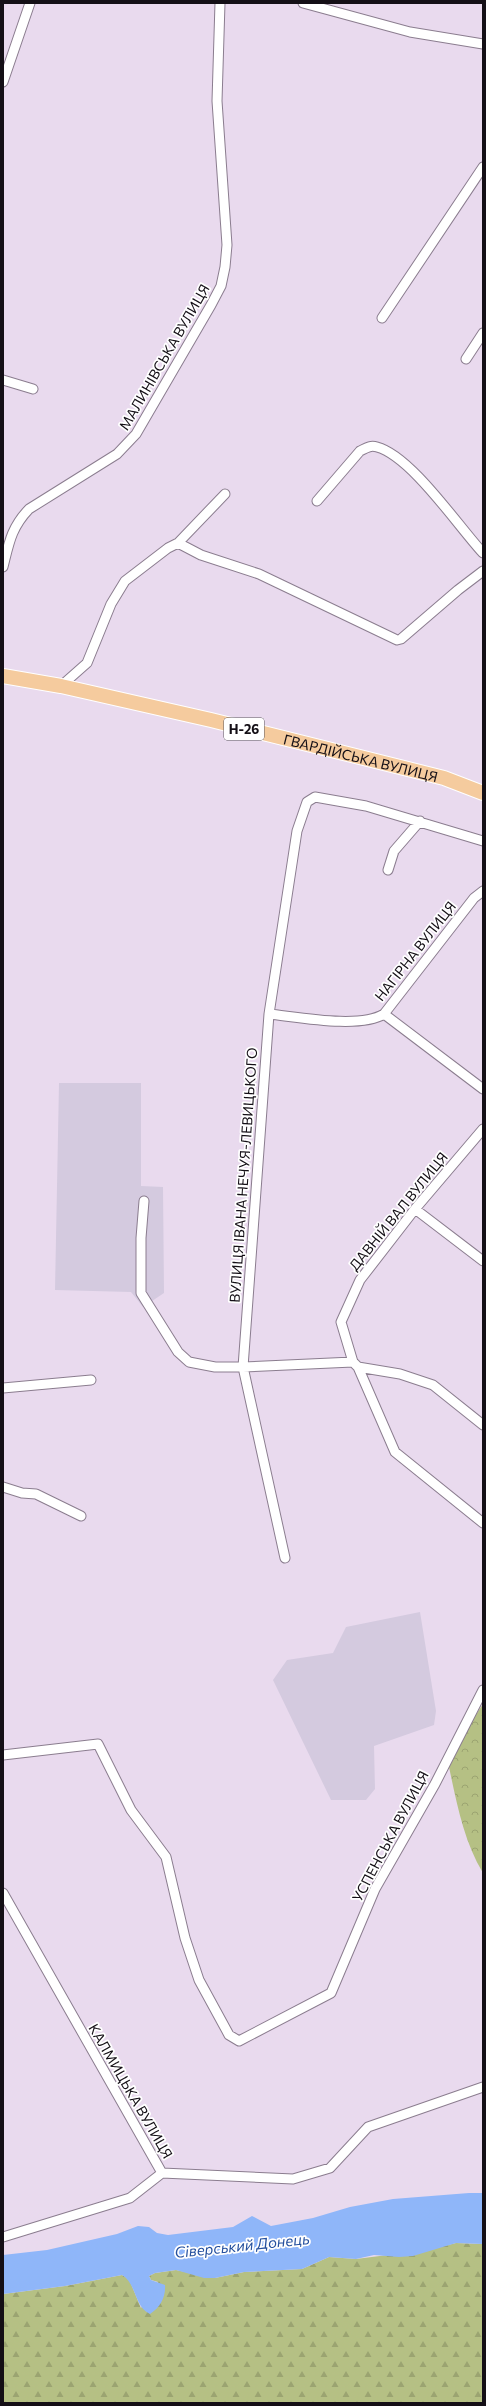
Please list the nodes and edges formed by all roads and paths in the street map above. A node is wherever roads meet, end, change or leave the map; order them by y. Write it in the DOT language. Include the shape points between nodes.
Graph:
graph roads {
  1 [pos="30,3"];
  2 [pos="220,3"];
  3 [pos="303,3"];
  4 [pos="483,44"];
  5 [pos="3,82"];
  6 [pos="483,167"];
  7 [pos="382,318"];
  8 [pos="483,333"];
  9 [pos="466,359"];
  10 [pos="3,380"];
  11 [pos="33,389"];
  12 [pos="225,494"];
  13 [pos="317,501"];
  14 [pos="178,543"];
  15 [pos="483,553"];
  16 [pos="3,567"];
  17 [pos="483,572"];
  18 [pos="3,676"];
  19 [pos="61,686"];
  20 [pos="483,793"];
  21 [pos="420,821"];
  22 [pos="483,840"];
  23 [pos="388,870"];
  24 [pos="483,891"];
  25 [pos="269,1014"];
  26 [pos="384,1014"];
  27 [pos="483,1089"];
  28 [pos="483,1129"];
  29 [pos="144,1201"];
  30 [pos="415,1209"];
  31 [pos="483,1261"];
  32 [pos="356,1365"];
  33 [pos="243,1367"];
  34 [pos="90,1380"];
  35 [pos="3,1388"];
  36 [pos="483,1425"];
  37 [pos="3,1487"];
  38 [pos="81,1516"];
  39 [pos="483,1523"];
  40 [pos="285,1558"];
  41 [pos="483,1690"];
  42 [pos="3,1755"];
  43 [pos="3,1893"];
  44 [pos="483,2087"];
  45 [pos="162,2172"];
  46 [pos="3,2237"];
  1 -- 5 [label="street"];
  2 -- 16 [label="street, МАЛИНІВСЬКА ВУЛИЦЯ" via="217,101 227,245 221,286 136,434 117,454 29,509 11,534"];
  3 -- 4 [label="street" via="410,32"];
  6 -- 7 [label="street"];
  8 -- 9 [label="street"];
  10 -- 11 [label="street"];
  12 -- 14 [label="street"];
  13 -- 15 [label="street" via="360,451 368,446 376,447 387,451 402,462 429,489"];
  14 -- 17 [label="street" via="201,555 259,574 397,640 401,640 458,590"];
  14 -- 19 [label="street" via="125,581 111,604 87,663"];
  18 -- 19 [label="main road, ГВАРДІЙСЬКА ВУЛИЦЯ / Н-26"];
  19 -- 20 [label="main road, ГВАРДІЙСЬКА ВУЛИЦЯ / Н-26" via="444,778"];
  21 -- 22 [label="street"];
  21 -- 23 [label="street" via="394,851"];
  21 -- 25 [label="street, ВУЛИЦЯ ІВАНА НЕЧУЯ-ЛЕВИЦЬКОГО" via="366,806 315,797 306,802 298,831"];
  24 -- 26 [label="street, НАГІРНА ВУЛИЦЯ" via="469,904"];
  25 -- 26 [label="street, НАГІРНА ВУЛИЦЯ" via="358,1022 375,1019"];
  25 -- 33 [label="street, ВУЛИЦЯ ІВАНА НЕЧУЯ-ЛЕВИЦЬКОГО"];
  26 -- 27 [label="street"];
  28 -- 30 [label="street, ДАВНІЙ ВАЛ ВУЛИЦЯ"];
  29 -- 33 [label="street" via="141,1293 178,1352 189,1362 215,1367"];
  30 -- 31 [label="street"];
  30 -- 32 [label="street, ДАВНІЙ ВАЛ ВУЛИЦЯ" via="360,1280 341,1322"];
  32 -- 33 [label="street"];
  32 -- 36 [label="street" via="400,1374 434,1385"];
  32 -- 39 [label="street, ДАВНІЙ ВАЛ ВУЛИЦЯ" via="395,1452"];
  33 -- 40 [label="street, ВУЛИЦЯ ІВАНА НЕЧУЯ-ЛЕВИЦЬКОГО"];
  34 -- 35 [label="street"];
  37 -- 38 [label="street" via="22,1494 36,1494"];
  41 -- 42 [label="street, УСПЕНСЬКА ВУЛИЦЯ" via="435,1784 376,1889 331,1993 238,2041 229,2035 199,1980 184,1938 166,1858 131,1810 98,1744"];
  43 -- 45 [label="street, КАЛМИЦЬКА ВУЛИЦЯ"];
  44 -- 45 [label="street" via="368,2127 330,2168 293,2179"];
  45 -- 46 [label="street, КАЛМИЦЬКА ВУЛИЦЯ" via="130,2198"];
}
